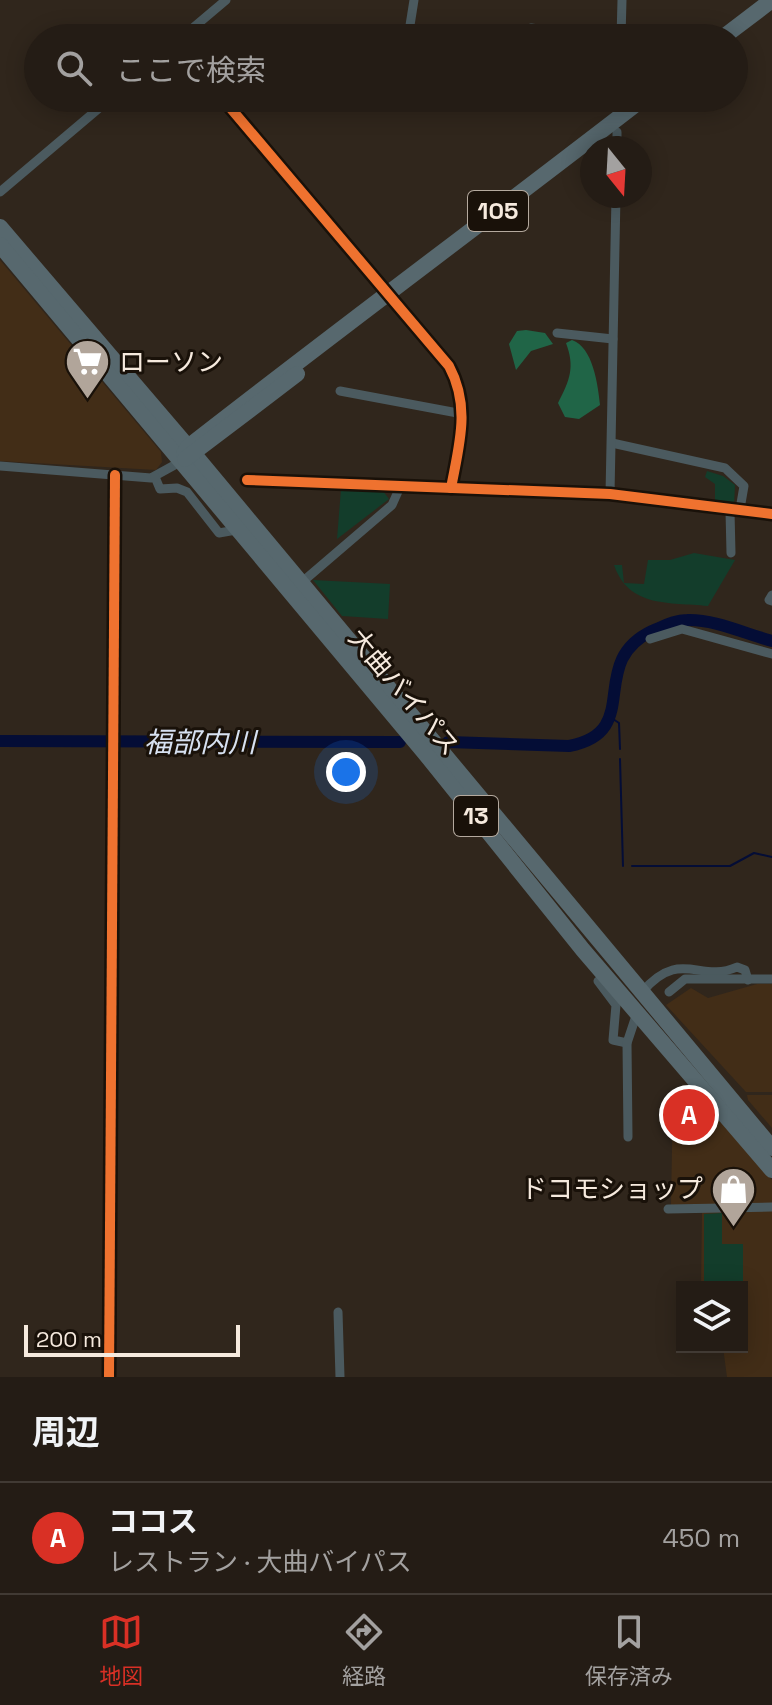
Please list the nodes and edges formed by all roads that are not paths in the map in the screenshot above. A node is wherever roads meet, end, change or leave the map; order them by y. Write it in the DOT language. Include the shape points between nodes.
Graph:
graph roads {
  1 [pos="226,0"];
  2 [pos="414,0"];
  3 [pos="622,0"];
  4 [pos="772,0"];
  5 [pos="198,24"];
  6 [pos="410,24"];
  7 [pos="621,24"];
  8 [pos="740,24"];
  9 [pos="94,112"];
  10 [pos="234,112"];
  11 [pos="626,112"];
  12 [pos="617,132"];
  13 [pos="617,136"];
  14 [pos="0,192"];
  15 [pos="616,208"];
  16 [pos="0,227"];
  17 [pos="0,245"];
  18 [pos="382,286"];
  19 [pos="397,303"];
  20 [pos="557,333"];
  21 [pos="613,339"];
  22 [pos="340,391"];
  23 [pos="463,414"];
  24 [pos="612,443"];
  25 [pos="188,455"];
  26 [pos="0,466"];
  27 [pos="115,475"];
  28 [pos="155,477"];
  29 [pos="247,480"];
  30 [pos="400,487"];
  31 [pos="451,488"];
  32 [pos="610,494"];
  33 [pos="735,510"];
  34 [pos="772,514"];
  35 [pos="236,530"];
  36 [pos="731,553"];
  37 [pos="301,583"];
  38 [pos="650,639"];
  39 [pos="772,654"];
  40 [pos="772,979"];
  41 [pos="608,980"];
  42 [pos="748,980"];
  43 [pos="642,992"];
  44 [pos="669,992"];
  45 [pos="635,1019"];
  46 [pos="627,1043"];
  47 [pos="628,1137"];
  48 [pos="772,1148"];
  49 [pos="772,1170"];
  50 [pos="772,1207"];
  51 [pos="668,1209"];
  52 [pos="338,1312"];
  53 [pos="109,1377"];
  54 [pos="340,1377"];
  1 -- 5 [label="street"];
  2 -- 6 [label="street"];
  3 -- 7 [label="street"];
  4 -- 8 [label="highway"];
  9 -- 14 [label="street"];
  10 -- 18 [label="street"];
  11 -- 25 [label="highway, 105" via="351,324 265,401"];
  12 -- 13 [label="street"];
  15 -- 21 [label="street"];
  16 -- 25 [label="highway, 大曲バイパス / 13"];
  17 -- 25 [label="highway, 大曲バイパス / 13"];
  19 -- 23 [label="street" via="449,366 459,384"];
  20 -- 21 [label="street"];
  21 -- 24 [label="street"];
  22 -- 23 [label="street"];
  23 -- 31 [label="street"];
  24 -- 32 [label="street"];
  24 -- 33 [label="street" via="725,468 744,486"];
  25 -- 28 [label="street"];
  25 -- 35 [label="highway, 大曲バイパス / 13"];
  25 -- 37 [label="highway, 大曲バイパス / 13"];
  26 -- 27 [label="street"];
  27 -- 28 [label="street"];
  27 -- 53 [label="street"];
  28 -- 35 [label="street" via="160,489 187,492 219,533"];
  29 -- 30 [label="street"];
  30 -- 31 [label="street"];
  30 -- 37 [label="street" via="392,505"];
  31 -- 32 [label="street"];
  32 -- 33 [label="street"];
  33 -- 34 [label="street"];
  33 -- 36 [label="street"];
  35 -- 41 [label="highway, 大曲バイパス / 13"];
  37 -- 43 [label="highway, 大曲バイパス / 13"];
  38 -- 39 [label="street" via="682,629"];
  40 -- 42 [label="street"];
  41 -- 46 [label="street" via="598,981 616,1005 611,1035 618,1043"];
  41 -- 49 [label="highway, 大曲バイパス / 13"];
  42 -- 43 [label="street" via="745,970 737,967 727,972 678,967 662,973"];
  42 -- 44 [label="street" via="685,979"];
  43 -- 48 [label="highway, 大曲バイパス / 13"];
  45 -- 46 [label="street"];
  46 -- 47 [label="street"];
  50 -- 51 [label="street"];
  52 -- 54 [label="street"];
}
